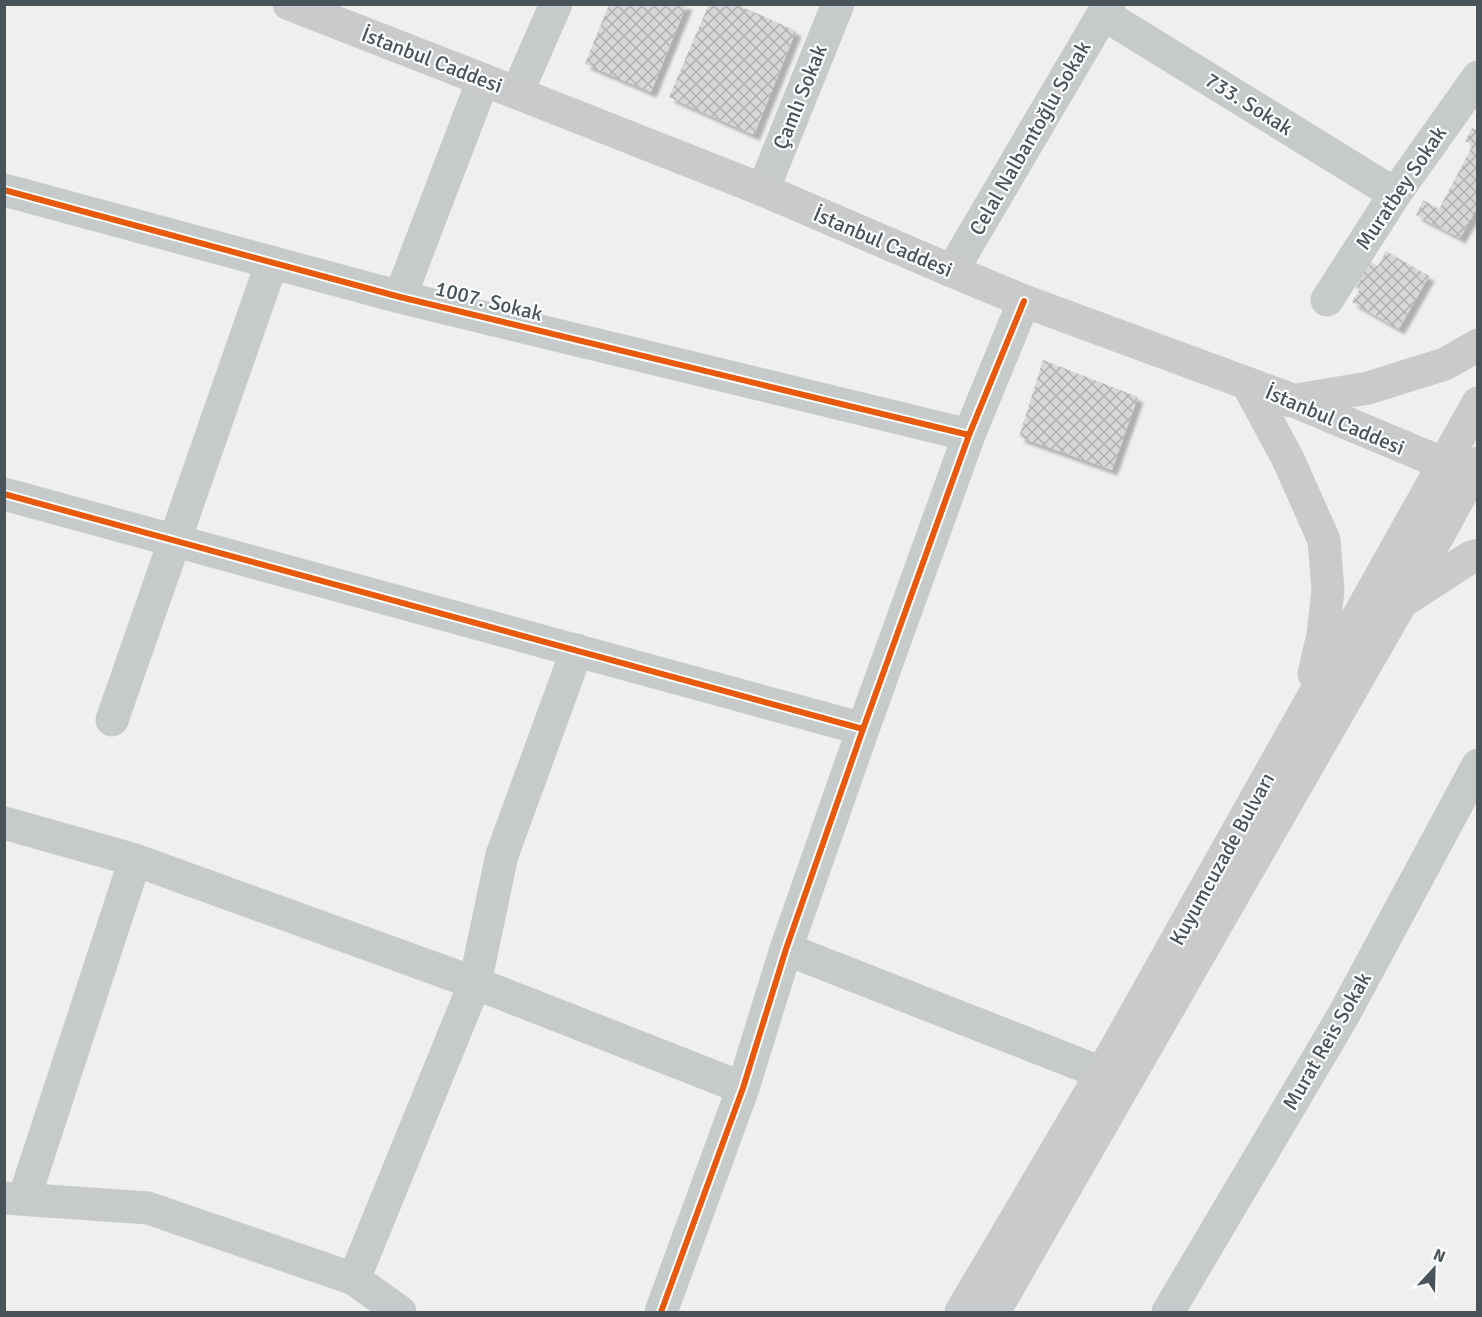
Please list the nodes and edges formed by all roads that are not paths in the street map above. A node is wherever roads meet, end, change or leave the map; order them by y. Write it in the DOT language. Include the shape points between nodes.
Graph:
graph roads {
  1 [pos="289,4"];
  2 [pos="556,4"];
  3 [pos="838,4"];
  4 [pos="1106,9"];
  5 [pos="1478,77"];
  6 [pos="483,80"];
  7 [pos="517,93"];
  8 [pos="4,190"];
  9 [pos="762,190"];
  10 [pos="1395,194"];
  11 [pos="272,262"];
  12 [pos="952,271"];
  13 [pos="400,297"];
  14 [pos="1327,300"];
  15 [pos="1024,301"];
  16 [pos="1478,345"];
  17 [pos="1247,383"];
  18 [pos="1291,400"];
  19 [pos="1478,403"];
  20 [pos="969,435"];
  21 [pos="1467,470"];
  22 [pos="4,494"];
  23 [pos="175,541"];
  24 [pos="1478,555"];
  25 [pos="1401,603"];
  26 [pos="577,650"];
  27 [pos="1305,710"];
  28 [pos="112,720"];
  29 [pos="863,729"];
  30 [pos="1478,765"];
  31 [pos="4,823"];
  32 [pos="135,860"];
  33 [pos="786,949"];
  34 [pos="475,983"];
  35 [pos="1102,1073"];
  36 [pos="743,1088"];
  37 [pos="14,1198"];
  38 [pos="354,1279"];
  39 [pos="400,1312"];
  40 [pos="661,1312"];
  41 [pos="961,1312"];
  42 [pos="994,1312"];
  43 [pos="1168,1312"];
  1 -- 6 [label="main road, İstanbul Caddesi"];
  2 -- 7 [label="street"];
  3 -- 9 [label="street, Çamlı Sokak"];
  4 -- 10 [label="street, 733. Sokak"];
  4 -- 12 [label="street, Celal Nalbantoğlu Sokak"];
  5 -- 10 [label="street, Muratbey Sokak"];
  6 -- 7 [label="main road, İstanbul Caddesi"];
  6 -- 13 [label="street"];
  7 -- 9 [label="main road, İstanbul Caddesi"];
  8 -- 11 [label="street, 1007. Sokak"];
  9 -- 12 [label="main road, İstanbul Caddesi"];
  10 -- 14 [label="street, Muratbey Sokak"];
  11 -- 13 [label="street, 1007. Sokak"];
  11 -- 23 [label="street"];
  12 -- 15 [label="main road, İstanbul Caddesi"];
  13 -- 20 [label="street, 1007. Sokak"];
  15 -- 17 [label="main road, İstanbul Caddesi"];
  15 -- 20 [label="street"];
  16 -- 18 [label="main road" via="1445,364 1368,388"];
  17 -- 18 [label="main road, İstanbul Caddesi"];
  17 -- 27 [label="main road" via="1288,459 1324,540 1329,590"];
  18 -- 21 [label="main road, İstanbul Caddesi"];
  19 -- 21 [label="main road, Kuyumcuzade Bulvarı"];
  20 -- 29 [label="street"];
  21 -- 25 [label="main road, Kuyumcuzade Bulvarı"];
  21 -- 27 [label="main road, Kuyumcuzade Bulvarı"];
  22 -- 23 [label="street"];
  23 -- 26 [label="street"];
  23 -- 28 [label="street"];
  24 -- 25 [label="main road"];
  25 -- 42 [label="main road, Kuyumcuzade Bulvarı"];
  26 -- 29 [label="street"];
  26 -- 34 [label="street" via="502,855"];
  27 -- 35 [label="main road, Kuyumcuzade Bulvarı"];
  29 -- 33 [label="street"];
  30 -- 43 [label="street, Murat Reis Sokak" via="1343,1016"];
  31 -- 32 [label="street"];
  32 -- 34 [label="street"];
  32 -- 37 [label="street"];
  33 -- 35 [label="street"];
  33 -- 36 [label="street"];
  34 -- 36 [label="street"];
  34 -- 38 [label="street"];
  35 -- 41 [label="main road, Kuyumcuzade Bulvarı"];
  36 -- 40 [label="street"];
  37 -- 38 [label="street" via="148,1208"];
  38 -- 39 [label="street"];
}
